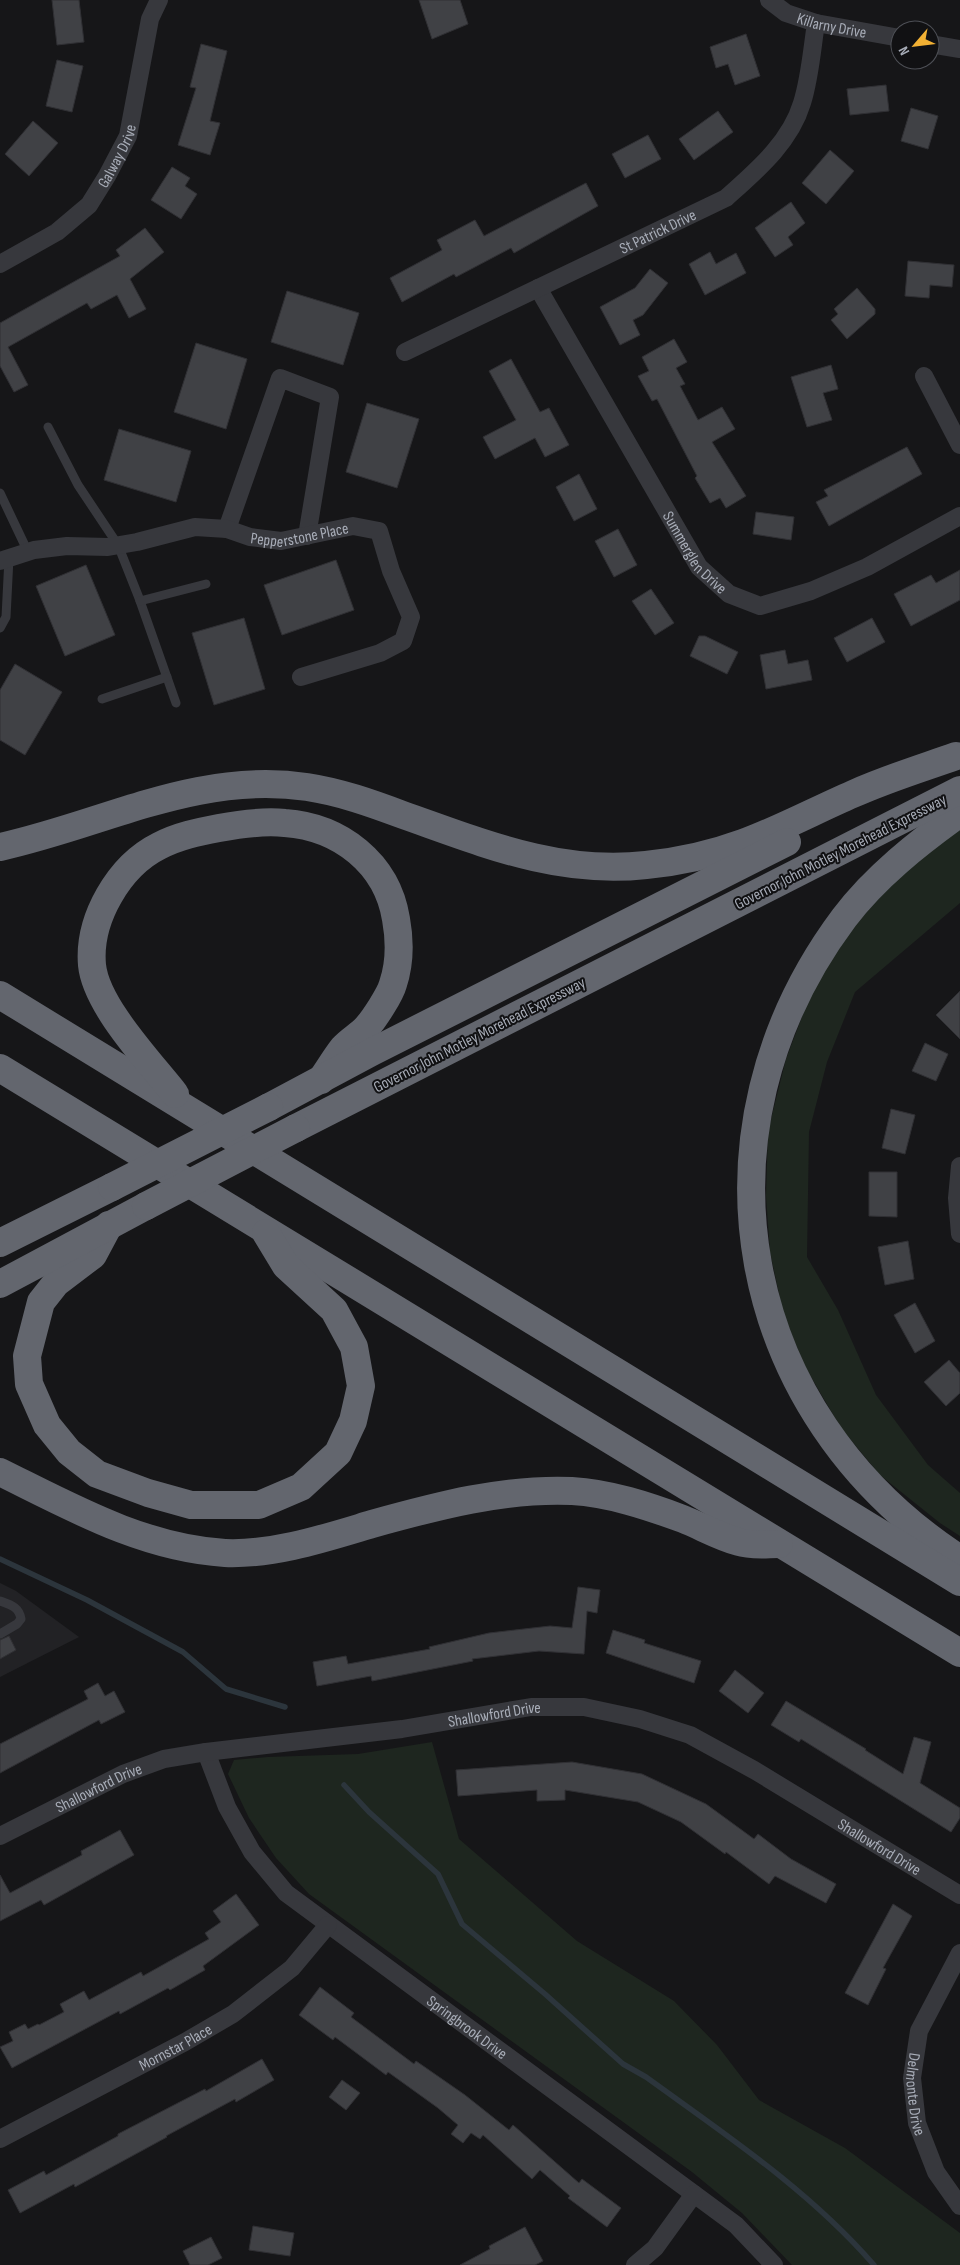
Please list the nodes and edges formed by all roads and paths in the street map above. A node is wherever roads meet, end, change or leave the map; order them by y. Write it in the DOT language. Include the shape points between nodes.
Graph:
graph roads {
  1 [pos="159,0"];
  2 [pos="769,0"];
  3 [pos="816,23"];
  4 [pos="890,36"];
  5 [pos="940,46"];
  6 [pos="960,49"];
  7 [pos="0,264"];
  8 [pos="538,288"];
  9 [pos="405,352"];
  10 [pos="924,376"];
  11 [pos="48,427"];
  12 [pos="960,445"];
  13 [pos="0,493"];
  14 [pos="960,516"];
  15 [pos="227,529"];
  16 [pos="307,536"];
  17 [pos="118,545"];
  18 [pos="28,552"];
  19 [pos="4,560"];
  20 [pos="206,584"];
  21 [pos="140,601"];
  22 [pos="0,628"];
  23 [pos="167,677"];
  24 [pos="300,677"];
  25 [pos="102,699"];
  26 [pos="176,703"];
  27 [pos="958,755"];
  28 [pos="960,790"];
  29 [pos="960,813"];
  30 [pos="0,847"];
  31 [pos="0,995"];
  32 [pos="0,1068"];
  33 [pos="321,1080"];
  34 [pos="185,1108"];
  35 [pos="960,1166"];
  36 [pos="109,1225"];
  37 [pos="264,1229"];
  38 [pos="960,1234"];
  39 [pos="0,1242"];
  40 [pos="0,1284"];
  41 [pos="0,1472"];
  42 [pos="782,1544"];
  43 [pos="960,1559"];
  44 [pos="960,1582"];
  45 [pos="0,1601"];
  46 [pos="0,1634"];
  47 [pos="960,1653"];
  48 [pos="206,1752"];
  49 [pos="0,1836"];
  50 [pos="960,1895"];
  51 [pos="328,1925"];
  52 [pos="960,1953"];
  53 [pos="0,2139"];
  54 [pos="694,2194"];
  55 [pos="960,2206"];
  56 [pos="634,2265"];
  57 [pos="774,2265"];
  1 -- 7 [label="street, Galway Drive" via="150,19 128,136 107,176 89,205 57,232"];
  2 -- 3 [label="street, Killarny Drive" via="786,14"];
  3 -- 4 [label="street, Killarny Drive"];
  3 -- 8 [label="street, St Patrick Drive" via="802,104 787,134 766,162 726,198"];
  5 -- 6 [label="street"];
  8 -- 9 [label="street, St Patrick Drive"];
  8 -- 14 [label="street, Summerglen Drive" via="699,567 729,594 760,606 811,590 867,567"];
  10 -- 12 [label="street"];
  11 -- 17 [label="lane" via="78,485"];
  13 -- 18 [label="lane"];
  15 -- 16 [label="street, Pepperstone Place" via="281,542"];
  15 -- 16 [label="street" via="280,378 330,397"];
  15 -- 17 [label="street, Pepperstone Place" via="195,526 165,536"];
  16 -- 24 [label="street, Pepperstone Place" via="353,526 379,531 391,571 411,617 403,641 380,653"];
  17 -- 18 [label="street, Pepperstone Place" via="67,546"];
  17 -- 21 [label="lane"];
  18 -- 19 [label="street, Pepperstone Place"];
  19 -- 22 [label="lane" via="6,617"];
  20 -- 21 [label="lane"];
  21 -- 23 [label="lane"];
  23 -- 25 [label="lane"];
  23 -- 26 [label="lane"];
  27 -- 30 [label="highway" via="854,793 741,844 646,866 571,866 538,860 492,847 348,795 266,784 188,791"];
  27 -- 33 [label="highway, Governor John Motley Morehead Expressway"];
  28 -- 36 [label="highway, Governor John Motley Morehead Expressway, bridge"];
  29 -- 43 [label="highway" via="898,861 845,917 803,984 784,1023 762,1096 754,1136 751,1216 756,1258 774,1328 790,1369 809,1403 834,1443 884,1499"];
  31 -- 34 [label="highway"];
  32 -- 37 [label="highway"];
  33 -- 34 [label="highway" via="344,1046 367,1027 393,986 400,945 393,903 372,864 348,843 321,830 284,822 237,825 192,833 158,846 129,868 101,911 93,938 92,966 102,995 119,1025"];
  33 -- 39 [label="highway, Governor John Motley Morehead Expressway, bridge"];
  34 -- 44 [label="highway"];
  35 -- 38 [label="street" via="956,1198"];
  36 -- 37 [label="highway" via="93,1255 56,1283 42,1302 27,1356 30,1384 47,1425 69,1452 97,1474 190,1505 210,1506 259,1505 301,1487 338,1453 353,1420 361,1386 354,1347 334,1310 286,1266"];
  36 -- 40 [label="highway, Governor John Motley Morehead Expressway"];
  37 -- 42 [label="highway"];
  41 -- 42 [label="highway" via="89,1516 149,1540 226,1553 277,1549 476,1498 574,1491 627,1500 682,1518 740,1543"];
  42 -- 47 [label="highway"];
  45 -- 46 [label="lane" via="15,1607 22,1619"];
  48 -- 49 [label="street, Shallowford Drive" via="164,1759 123,1774"];
  48 -- 50 [label="street, Shallowford Drive" via="402,1728 531,1707 584,1707 640,1719 690,1735 754,1770"];
  48 -- 51 [label="street, Springbrook Drive" via="227,1807 252,1852 286,1893"];
  51 -- 53 [label="street, Mornstar Place" via="292,1968 233,2014"];
  51 -- 54 [label="street, Springbrook Drive"];
  52 -- 55 [label="street, Delmonte Drive" via="919,2031 912,2078 917,2123 936,2172"];
  54 -- 56 [label="street" via="655,2248"];
  54 -- 57 [label="street, Springbrook Drive" via="736,2225"];
}
